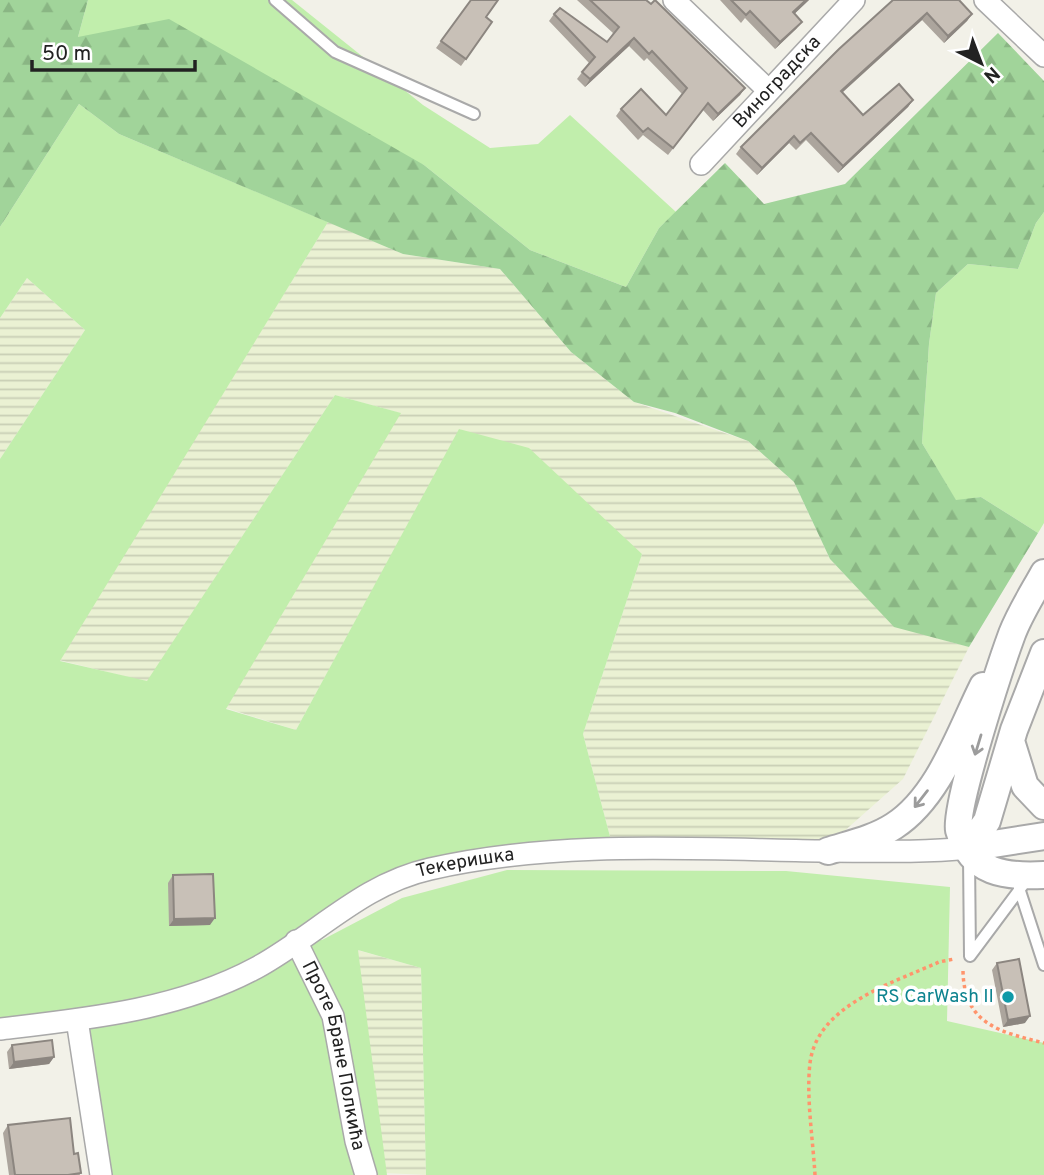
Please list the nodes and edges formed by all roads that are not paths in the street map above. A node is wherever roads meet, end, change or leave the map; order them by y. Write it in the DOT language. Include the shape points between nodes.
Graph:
graph roads {
  1 [pos="275,0"];
  2 [pos="674,0"];
  3 [pos="854,0"];
  4 [pos="985,0"];
  5 [pos="1044,56"];
  6 [pos="768,90"];
  7 [pos="474,114"];
  8 [pos="701,164"];
  9 [pos="1044,573"];
  10 [pos="1013,633"];
  11 [pos="1044,653"];
  12 [pos="1011,740"];
  13 [pos="1044,806"];
  14 [pos="1044,836"];
  15 [pos="968,848"];
  16 [pos="828,851"];
  17 [pos="1031,880"];
  18 [pos="296,941"];
  19 [pos="1044,965"];
  20 [pos="77,1020"];
  21 [pos="0,1029"];
  22 [pos="101,1175"];
  23 [pos="366,1175"];
  1 -- 7 [label="lane" via="335,52"];
  2 -- 6 [label="street"];
  3 -- 6 [label="street, Виноградска"];
  4 -- 5 [label="street"];
  6 -- 8 [label="street, Виноградска"];
  9 -- 10 [label="street"];
  10 -- 15 [label="street, one-way" via="960,810 960,831"];
  10 -- 16 [label="street, one-way" via="924,796 893,827"];
  11 -- 12 [label="street"];
  12 -- 13 [label="street" via="1024,786"];
  12 -- 15 [label="street" via="987,821"];
  14 -- 15 [label="street"];
  15 -- 16 [label="street, Текеришка"];
  15 -- 17 [label="street" via="997,874"];
  15 -- 17 [label="lane" via="970,956"];
  16 -- 18 [label="street, Текеришка" via="613,848 427,869 376,890"];
  17 -- 19 [label="lane"];
  18 -- 20 [label="street, Текеришка" via="224,984 178,999"];
  18 -- 23 [label="street, Проте Бране Полкића" via="333,1016"];
  20 -- 21 [label="street, Текеришка"];
  20 -- 22 [label="street"];
}
